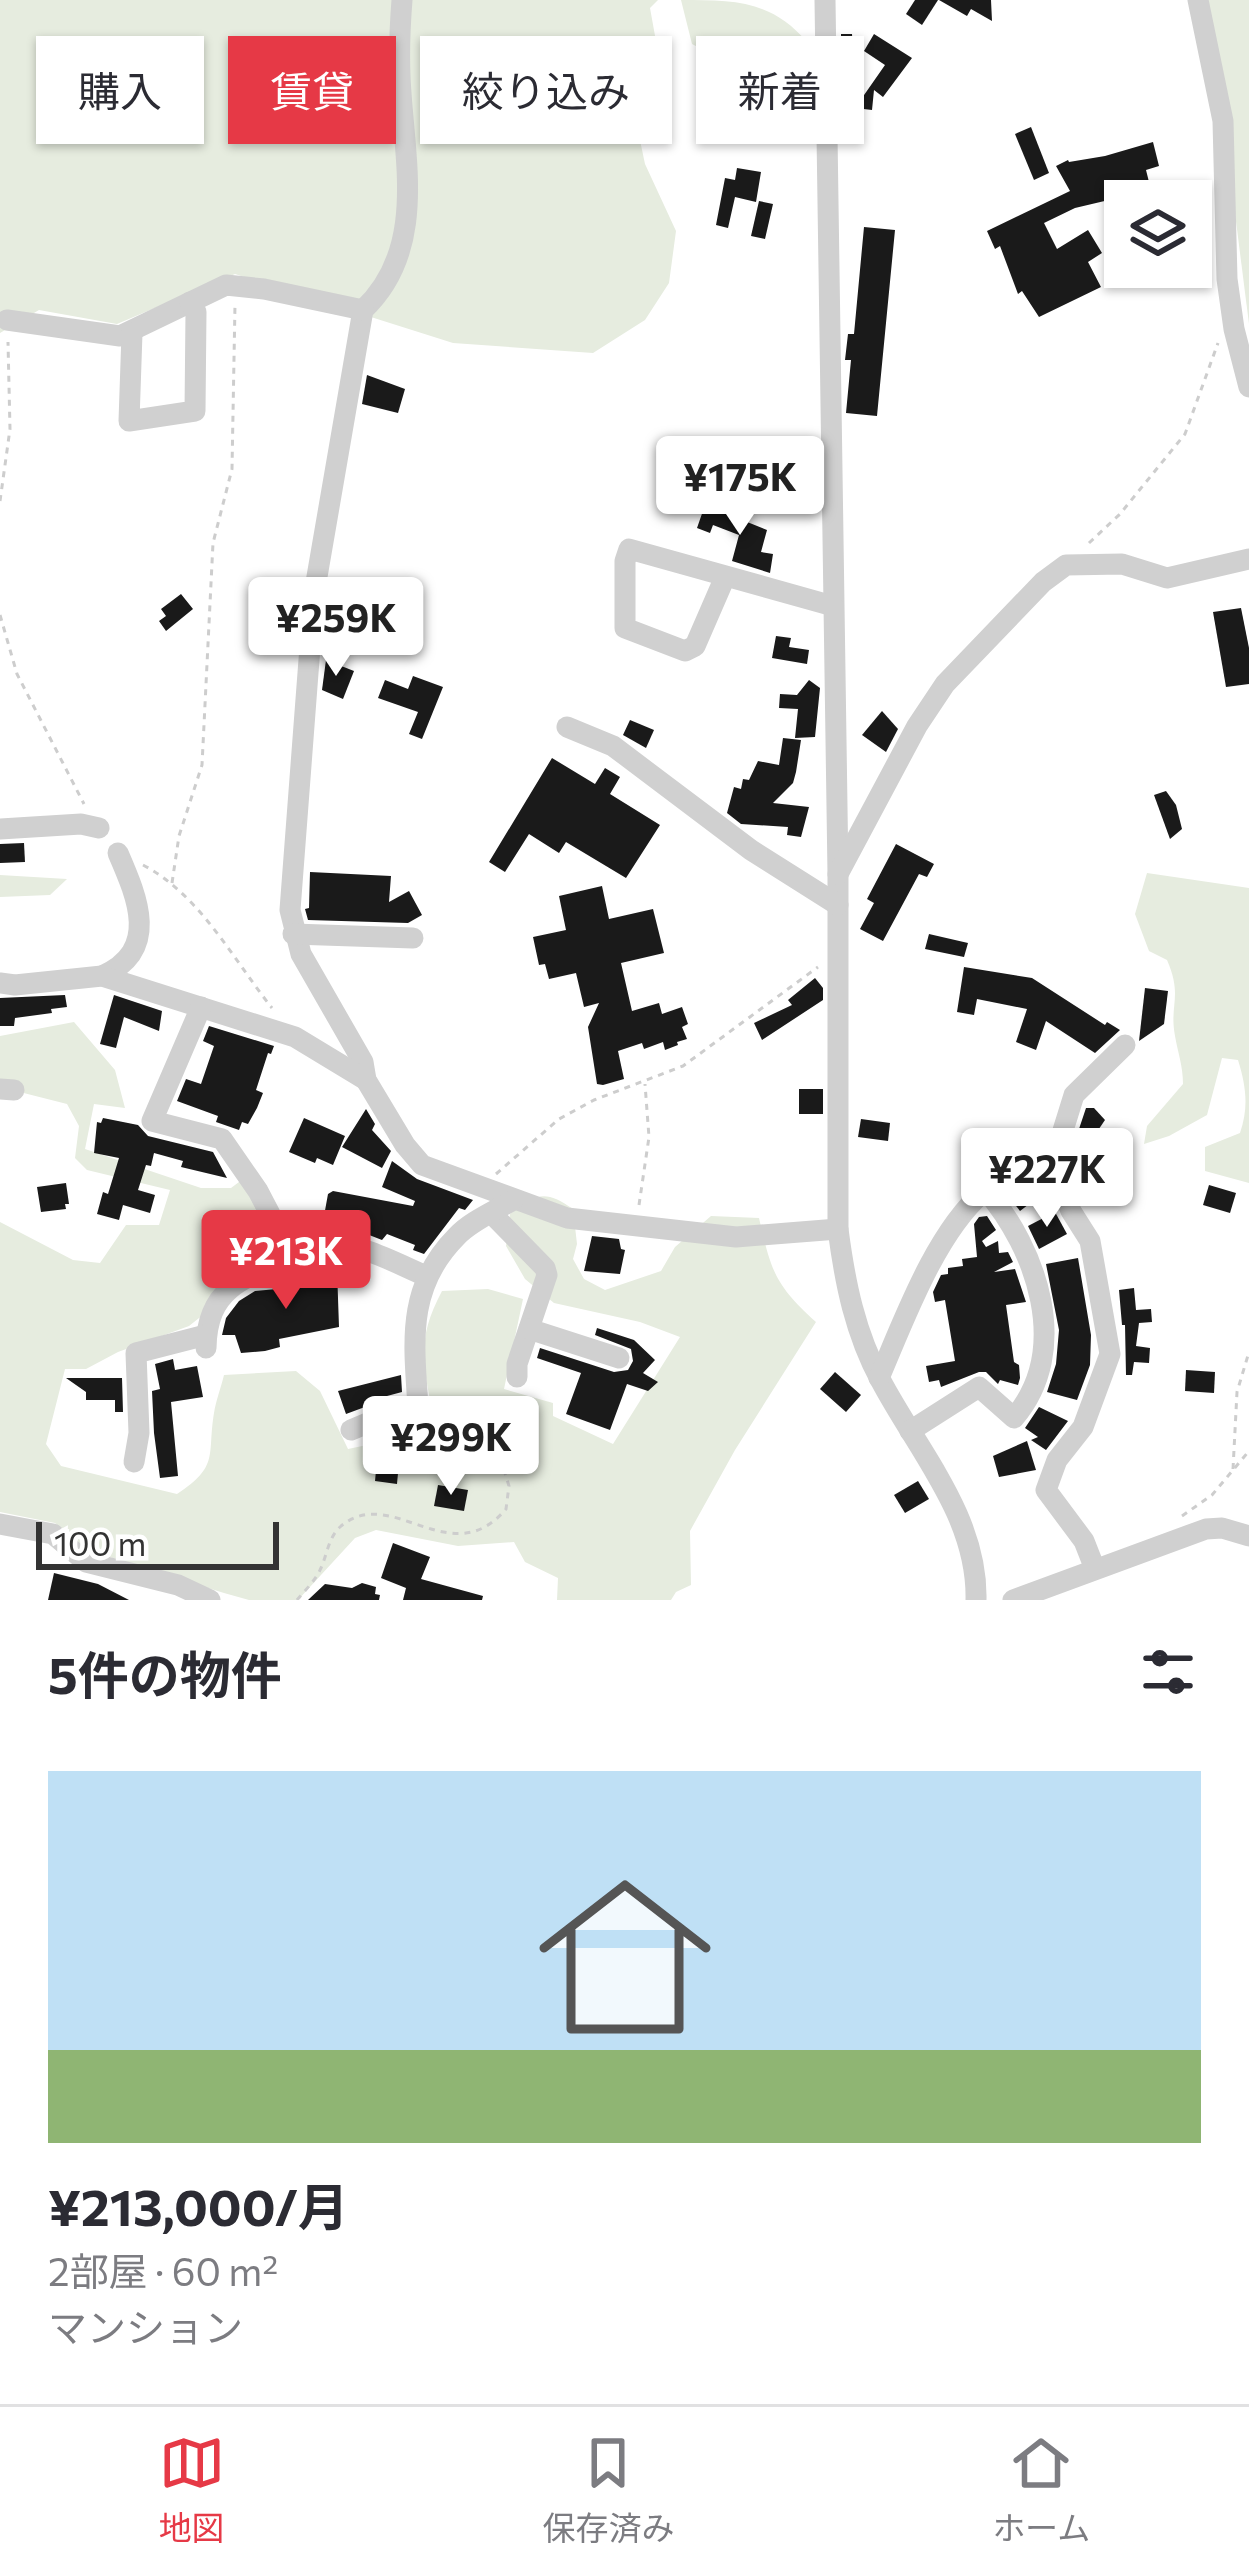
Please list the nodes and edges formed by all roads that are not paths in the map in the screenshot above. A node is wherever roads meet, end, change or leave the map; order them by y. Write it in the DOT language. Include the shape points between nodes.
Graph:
graph roads {
  1 [pos="403,0"];
  2 [pos="825,0"];
  3 [pos="1198,0"];
  4 [pos="190,302"];
  5 [pos="364,310"];
  6 [pos="8,320"];
  7 [pos="132,333"];
  8 [pos="1249,387"];
  9 [pos="1249,559"];
  10 [pos="724,577"];
  11 [pos="833,607"];
  12 [pos="567,727"];
  13 [pos="99,828"];
  14 [pos="0,829"];
  15 [pos="118,854"];
  16 [pos="838,874"];
  17 [pos="838,905"];
  18 [pos="293,934"];
  19 [pos="413,938"];
  20 [pos="102,976"];
  21 [pos="0,983"];
  22 [pos="201,1006"];
  23 [pos="1125,1045"];
  24 [pos="366,1080"];
  25 [pos="1049,1159"];
  26 [pos="985,1189"];
  27 [pos="513,1200"];
  28 [pos="491,1213"];
  29 [pos="838,1229"];
  30 [pos="294,1260"];
  31 [pos="426,1276"];
  32 [pos="529,1329"];
  33 [pos="619,1358"];
  34 [pos="517,1376"];
  35 [pos="880,1378"];
  36 [pos="351,1430"];
  37 [pos="910,1432"];
  38 [pos="134,1462"];
  39 [pos="0,1524"];
  40 [pos="1249,1536"];
  41 [pos="1095,1569"];
  42 [pos="175,1592"];
  43 [pos="210,1600"];
  44 [pos="976,1600"];
  45 [pos="1013,1600"];
  1 -- 5 [label="street" via="408,225"];
  2 -- 11 [label="street"];
  3 -- 8 [label="street" via="1222,122 1231,308"];
  4 -- 5 [label="street" via="236,285"];
  4 -- 7 [label="street"];
  4 -- 7 [label="street" via="195,411 129,422"];
  5 -- 18 [label="street" via="314,594"];
  6 -- 7 [label="street"];
  9 -- 16 [label="street" via="1167,578 1122,564 1066,565 1043,582 944,684"];
  10 -- 10 [label="street" via="629,549 625,628 685,651"];
  10 -- 11 [label="street"];
  11 -- 16 [label="street"];
  12 -- 17 [label="street" via="613,746"];
  13 -- 14 [label="street"];
  15 -- 20 [label="street" via="139,932 122,967"];
  16 -- 17 [label="street"];
  17 -- 29 [label="street"];
  18 -- 19 [label="street"];
  18 -- 24 [label="street" via="364,1062"];
  20 -- 21 [label="street"];
  20 -- 22 [label="street"];
  22 -- 24 [label="street" via="295,1037"];
  22 -- 30 [label="street" via="152,1121 222,1139"];
  23 -- 25 [label="street" via="1074,1095"];
  24 -- 27 [label="street" via="422,1165"];
  25 -- 26 [label="street"];
  25 -- 41 [label="street" via="1090,1241 1110,1354 1083,1427 1046,1490"];
  26 -- 35 [label="street" via="927,1267"];
  26 -- 37 [label="street" via="1034,1264 1046,1341 1030,1399 1014,1418 979,1387"];
  27 -- 28 [label="street"];
  27 -- 29 [label="street" via="567,1217 736,1238"];
  28 -- 31 [label="street" via="459,1234"];
  28 -- 32 [label="street" via="545,1268"];
  29 -- 35 [label="street" via="845,1286"];
  30 -- 31 [label="street" via="325,1245 362,1250"];
  30 -- 38 [label="street" via="215,1301 206,1341 136,1353"];
  31 -- 36 [label="street" via="415,1327 419,1424 382,1417"];
  32 -- 33 [label="street"];
  32 -- 34 [label="street"];
  35 -- 37 [label="street"];
  37 -- 44 [label="street" via="967,1534"];
  39 -- 42 [label="street" via="53,1534 86,1562"];
  40 -- 41 [label="street" via="1206,1529"];
  41 -- 45 [label="street"];
  42 -- 43 [label="street"];
}
